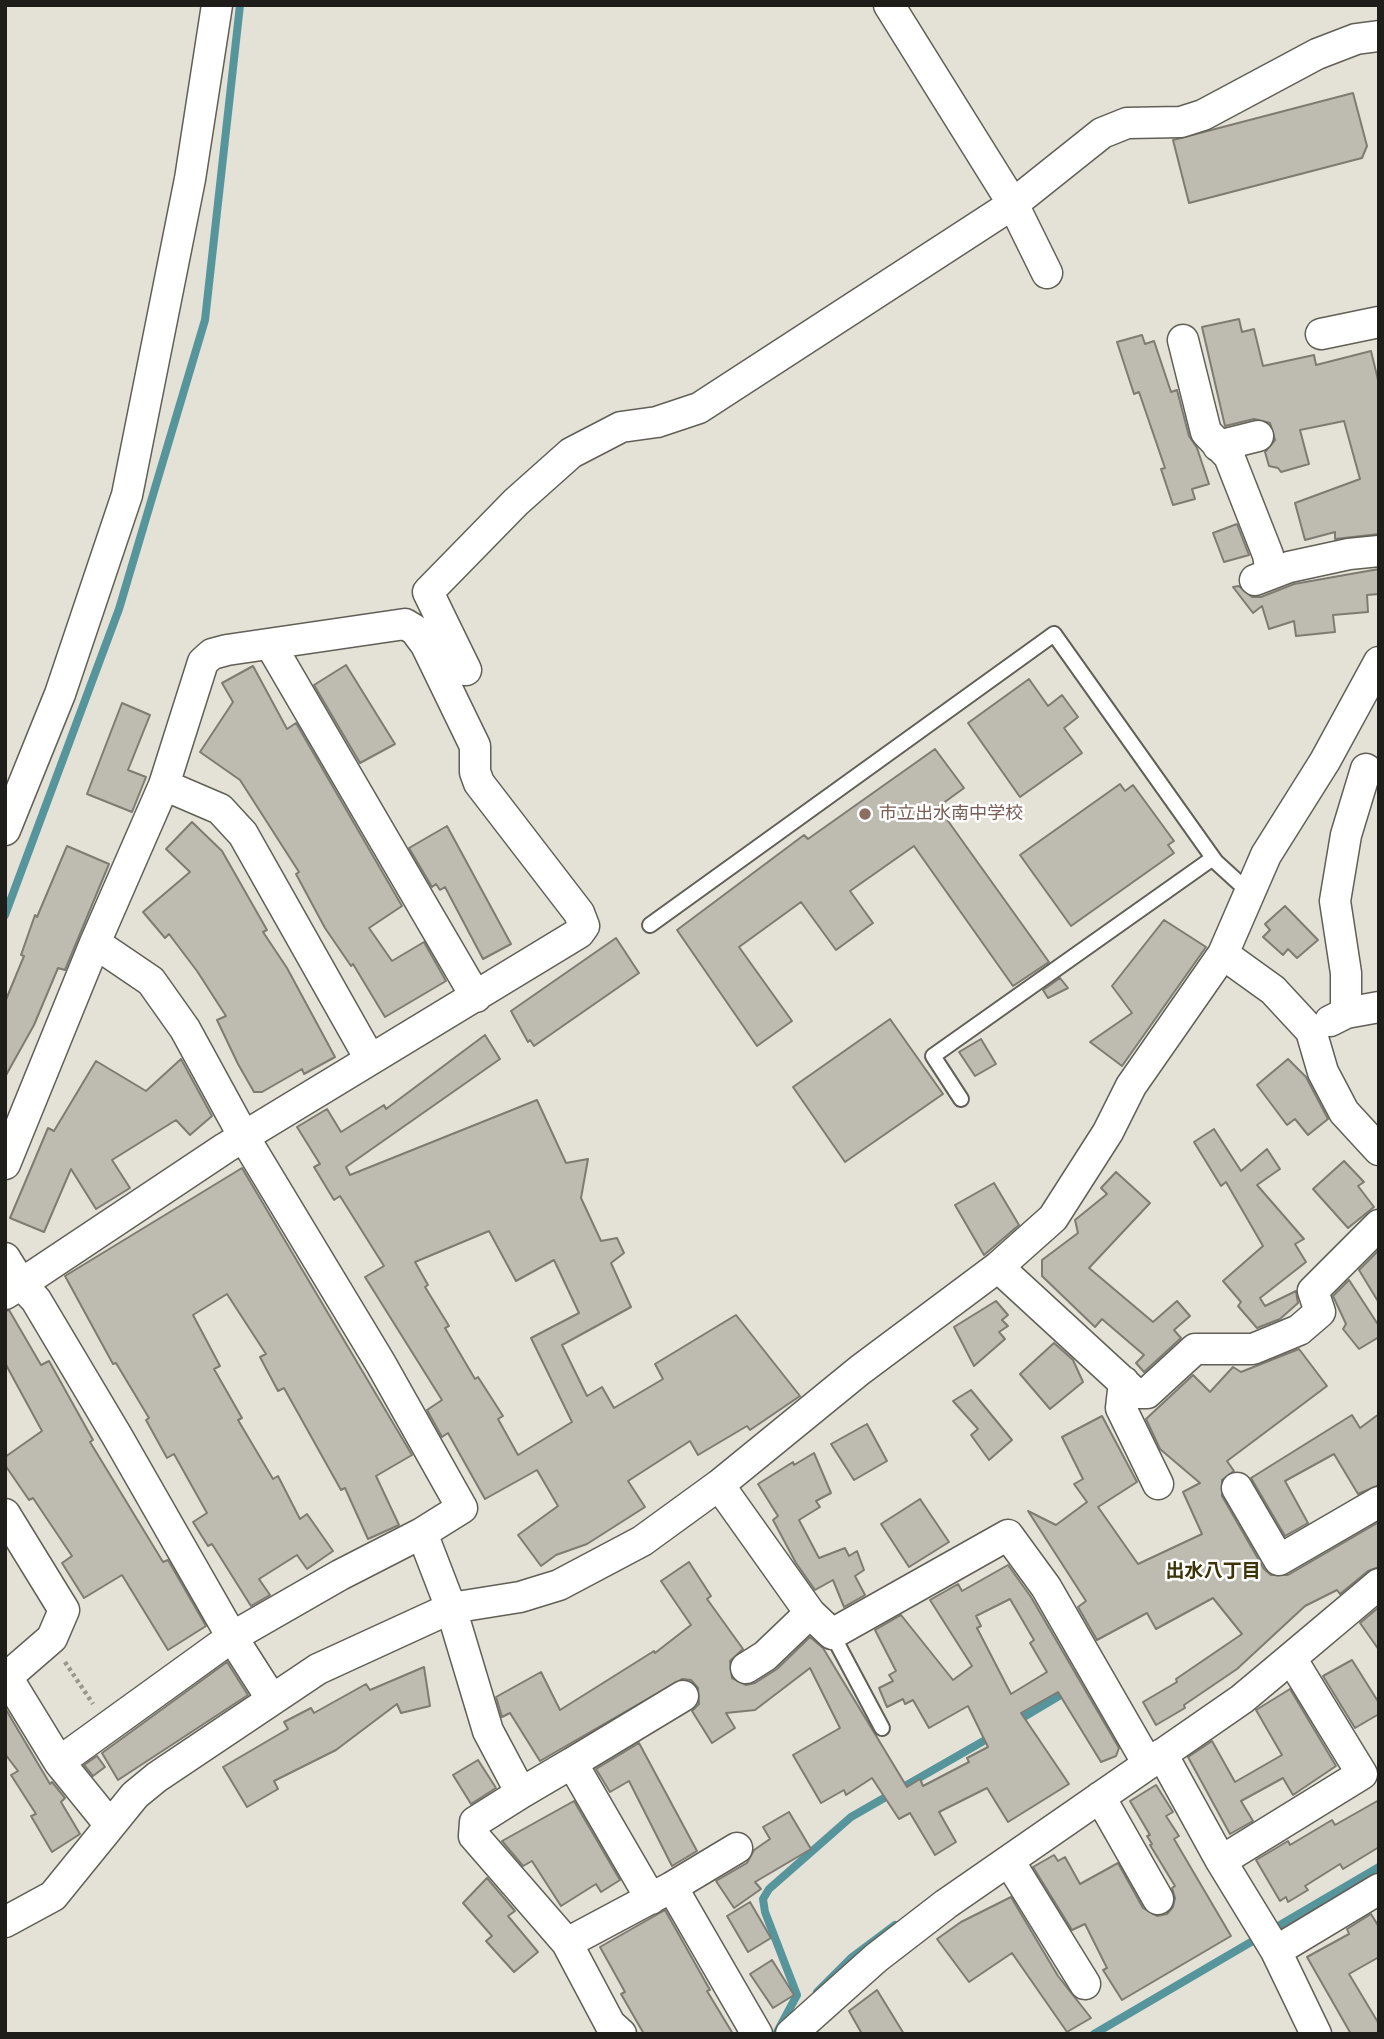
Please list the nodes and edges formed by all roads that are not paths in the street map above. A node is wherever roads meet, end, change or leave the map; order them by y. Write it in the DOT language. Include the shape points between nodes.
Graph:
graph roads {
  1 [pos="217,5"];
  2 [pos="889,5"];
  3 [pos="1379,36"];
  4 [pos="1013,204"];
  5 [pos="1047,273"];
  6 [pos="1379,322"];
  7 [pos="1321,334"];
  8 [pos="1183,340"];
  9 [pos="1258,436"];
  10 [pos="1218,446"];
  11 [pos="1379,551"];
  12 [pos="270,643"];
  13 [pos="1379,662"];
  14 [pos="466,670"];
  15 [pos="1369,780"];
  16 [pos="164,785"];
  17 [pos="5,830"];
  18 [pos="1213,858"];
  19 [pos="1250,893"];
  20 [pos="650,925"];
  21 [pos="95,943"];
  22 [pos="1223,954"];
  23 [pos="476,997"];
  24 [pos="1379,1007"];
  25 [pos="1346,1013"];
  26 [pos="1311,1031"];
  27 [pos="370,1059"];
  28 [pos="961,1099"];
  29 [pos="244,1137"];
  30 [pos="1379,1150"];
  31 [pos="5,1164"];
  32 [pos="1379,1225"];
  33 [pos="5,1258"];
  34 [pos="998,1267"];
  35 [pos="13,1289"];
  36 [pos="1124,1382"];
  37 [pos="1158,1484"];
  38 [pos="719,1485"];
  39 [pos="1237,1488"];
  40 [pos="1379,1502"];
  41 [pos="5,1514"];
  42 [pos="422,1533"];
  43 [pos="1379,1584"];
  44 [pos="451,1608"];
  45 [pos="810,1613"];
  46 [pos="832,1634"];
  47 [pos="232,1637"];
  48 [pos="1291,1658"];
  49 [pos="746,1668"];
  50 [pos="682,1696"];
  51 [pos="271,1699"];
  52 [pos="882,1728"];
  53 [pos="1155,1759"];
  54 [pos="59,1762"];
  55 [pos="572,1763"];
  56 [pos="1370,1776"];
  57 [pos="521,1793"];
  58 [pos="1100,1797"];
  59 [pos="110,1825"];
  60 [pos="737,1848"];
  61 [pos="1009,1861"];
  62 [pos="1221,1861"];
  63 [pos="1379,1889"];
  64 [pos="662,1893"];
  65 [pos="1158,1899"];
  66 [pos="5,1922"];
  67 [pos="567,1944"];
  68 [pos="1276,1951"];
  69 [pos="1084,1984"];
  70 [pos="798,2031"];
  71 [pos="621,2034"];
  72 [pos="757,2034"];
  73 [pos="1316,2034"];
  1 -- 17 [label="street" via="190,179 127,495 60,694"];
  2 -- 4 [label="street"];
  3 -- 4 [label="street" via="1356,39 1317,54 1203,115 1181,122 1145,121 1115,127 1085,145"];
  4 -- 5 [label="street"];
  4 -- 14 [label="street" via="699,408 657,422 621,427 571,453 428,592"];
  6 -- 7 [label="street"];
  8 -- 10 [label="street" via="1206,432"];
  9 -- 10 [label="street"];
  10 -- 11 [label="street" via="1229,456 1268,555 1263,577 1349,554"];
  12 -- 16 [label="street" via="212,654 203,663"];
  12 -- 23 [label="street"];
  12 -- 23 [label="street" via="405,624 426,645 475,746 474,772 479,783 579,913 584,926"];
  13 -- 19 [label="street" via="1266,855"];
  15 -- 25 [label="street" via="1346,835 1335,901 1346,973"];
  16 -- 21 [label="street"];
  16 -- 27 [label="street" via="220,809 243,834"];
  18 -- 19 [label="lane"];
  18 -- 20 [label="lane" via="1054,634"];
  18 -- 28 [label="lane" via="933,1056"];
  19 -- 22 [label="street"];
  21 -- 29 [label="street" via="151,981 185,1029"];
  21 -- 31 [label="street"];
  22 -- 26 [label="street" via="1273,989"];
  22 -- 34 [label="street" via="1131,1086 1108,1132 1053,1218"];
  23 -- 27 [label="street"];
  24 -- 25 [label="street"];
  25 -- 26 [label="street"];
  26 -- 30 [label="street" via="1323,1072 1345,1112"];
  27 -- 29 [label="street"];
  29 -- 35 [label="street"];
  29 -- 42 [label="street" via="462,1508"];
  32 -- 36 [label="street" via="1313,1292 1320,1312 1299,1330 1253,1349 1195,1349 1147,1393 1135,1393"];
  33 -- 35 [label="street"];
  34 -- 36 [label="street"];
  34 -- 38 [label="street" via="860,1370"];
  35 -- 47 [label="street" via="36,1300"];
  36 -- 37 [label="street" via="1121,1408"];
  38 -- 44 [label="street" via="642,1541 559,1586"];
  38 -- 45 [label="street"];
  39 -- 40 [label="street" via="1279,1560"];
  41 -- 54 [label="street" via="64,1610 52,1638 7,1677"];
  42 -- 44 [label="street"];
  42 -- 47 [label="street"];
  43 -- 48 [label="street"];
  44 -- 51 [label="street" via="318,1669"];
  44 -- 57 [label="street" via="488,1731"];
  45 -- 46 [label="street"];
  45 -- 49 [label="street"];
  46 -- 52 [label="lane"];
  46 -- 53 [label="street" via="1009,1535"];
  47 -- 51 [label="street"];
  47 -- 54 [label="street"];
  48 -- 53 [label="street" via="1242,1699"];
  48 -- 56 [label="street"];
  50 -- 55 [label="street"];
  51 -- 59 [label="street" via="157,1777"];
  53 -- 58 [label="street"];
  53 -- 62 [label="street"];
  54 -- 59 [label="street"];
  55 -- 57 [label="street"];
  55 -- 64 [label="street"];
  56 -- 62 [label="street"];
  57 -- 67 [label="street" via="475,1822 474,1836"];
  58 -- 61 [label="street"];
  58 -- 65 [label="street"];
  59 -- 66 [label="street" via="53,1896"];
  60 -- 64 [label="street"];
  61 -- 69 [label="street"];
  61 -- 70 [label="street" via="876,1958"];
  62 -- 68 [label="street"];
  63 -- 68 [label="street"];
  64 -- 67 [label="street"];
  64 -- 72 [label="street"];
  67 -- 71 [label="street" via="610,2024"];
  68 -- 73 [label="street"];
}
